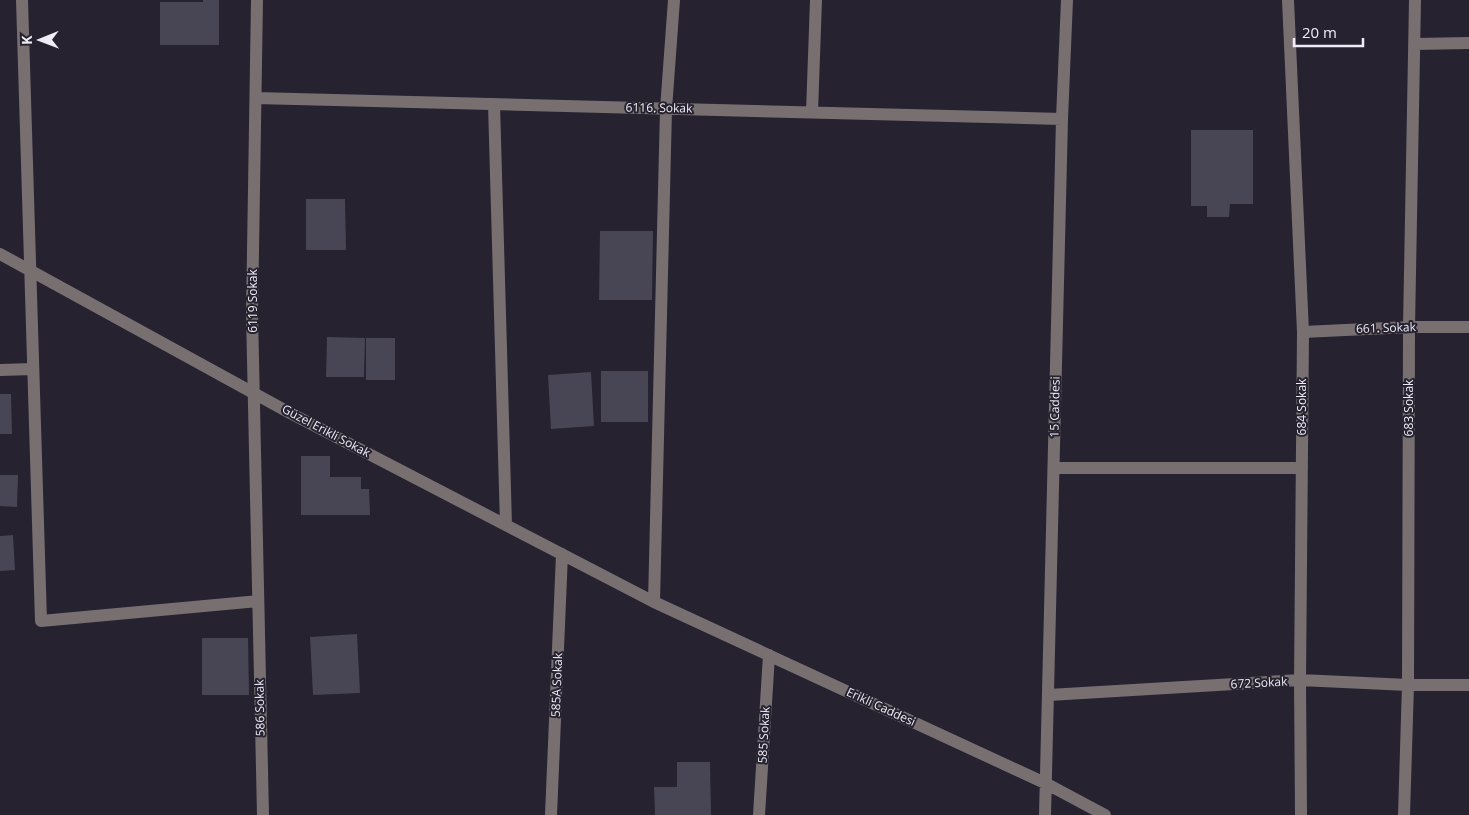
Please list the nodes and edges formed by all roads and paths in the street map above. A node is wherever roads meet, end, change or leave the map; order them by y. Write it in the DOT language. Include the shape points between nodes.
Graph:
graph roads {
  1 [pos="22,0"];
  2 [pos="257,0"];
  3 [pos="674,0"];
  4 [pos="816,0"];
  5 [pos="1067,0"];
  6 [pos="1288,0"];
  7 [pos="1415,0"];
  8 [pos="1469,43"];
  9 [pos="1415,44"];
  10 [pos="256,98"];
  11 [pos="494,104"];
  12 [pos="666,109"];
  13 [pos="812,112"];
  14 [pos="1062,119"];
  15 [pos="0,254"];
  16 [pos="30,271"];
  17 [pos="1409,327"];
  18 [pos="1469,327"];
  19 [pos="1302,332"];
  20 [pos="33,369"];
  21 [pos="0,370"];
  22 [pos="254,392"];
  23 [pos="1054,468"];
  24 [pos="1302,468"];
  25 [pos="506,525"];
  26 [pos="562,554"];
  27 [pos="258,601"];
  28 [pos="654,602"];
  29 [pos="768,655"];
  30 [pos="1300,680"];
  31 [pos="1408,685"];
  32 [pos="1469,685"];
  33 [pos="1049,695"];
  34 [pos="1047,784"];
  35 [pos="263,815"];
  36 [pos="551,815"];
  37 [pos="759,815"];
  38 [pos="1045,815"];
  39 [pos="1105,815"];
  40 [pos="1301,815"];
  41 [pos="1404,815"];
  1 -- 16 [label="street"];
  2 -- 10 [label="street, 6119 Sokak"];
  3 -- 12 [label="street"];
  4 -- 13 [label="street"];
  5 -- 14 [label="street, 15 Caddesi"];
  6 -- 19 [label="street, 684 Sokak"];
  7 -- 9 [label="street, 683 Sokak"];
  8 -- 9 [label="street"];
  9 -- 17 [label="street, 683 Sokak"];
  10 -- 11 [label="street, 6116. Sokak"];
  10 -- 22 [label="street, 6119 Sokak" via="252,314"];
  11 -- 12 [label="street, 6116. Sokak"];
  11 -- 25 [label="street"];
  12 -- 13 [label="street, 6116. Sokak"];
  12 -- 28 [label="street"];
  13 -- 14 [label="street, 6116. Sokak"];
  14 -- 23 [label="street, 15 Caddesi"];
  15 -- 16 [label="street, Güzel Erikli Sokak"];
  16 -- 20 [label="street"];
  16 -- 22 [label="street, Güzel Erikli Sokak"];
  17 -- 18 [label="street, 661. Sokak"];
  17 -- 19 [label="street, 661. Sokak"];
  17 -- 31 [label="street, 683 Sokak"];
  19 -- 24 [label="street, 684 Sokak"];
  20 -- 21 [label="street"];
  20 -- 27 [label="street" via="41,620"];
  22 -- 25 [label="street, Güzel Erikli Sokak"];
  22 -- 27 [label="street, 6119 Sokak"];
  23 -- 24 [label="street"];
  23 -- 33 [label="street, 15 Caddesi"];
  24 -- 30 [label="street, 684 Sokak"];
  25 -- 26 [label="street, Güzel Erikli Sokak"];
  26 -- 28 [label="street, Güzel Erikli Sokak"];
  26 -- 36 [label="street, 585A Sokak"];
  27 -- 35 [label="street, 586 Sokak"];
  28 -- 29 [label="street, Erikli Caddesi"];
  29 -- 34 [label="street, Erikli Caddesi"];
  29 -- 37 [label="street, 585 Sokak"];
  30 -- 31 [label="street, 672 Sokak"];
  30 -- 33 [label="street, 672 Sokak"];
  30 -- 40 [label="street, 684 Sokak"];
  31 -- 32 [label="street, 672 Sokak"];
  31 -- 41 [label="street, 683 Sokak"];
  33 -- 34 [label="street, 15 Caddesi"];
  34 -- 38 [label="street, 15 Caddesi"];
  34 -- 39 [label="street, Erikli Caddesi"];
}
